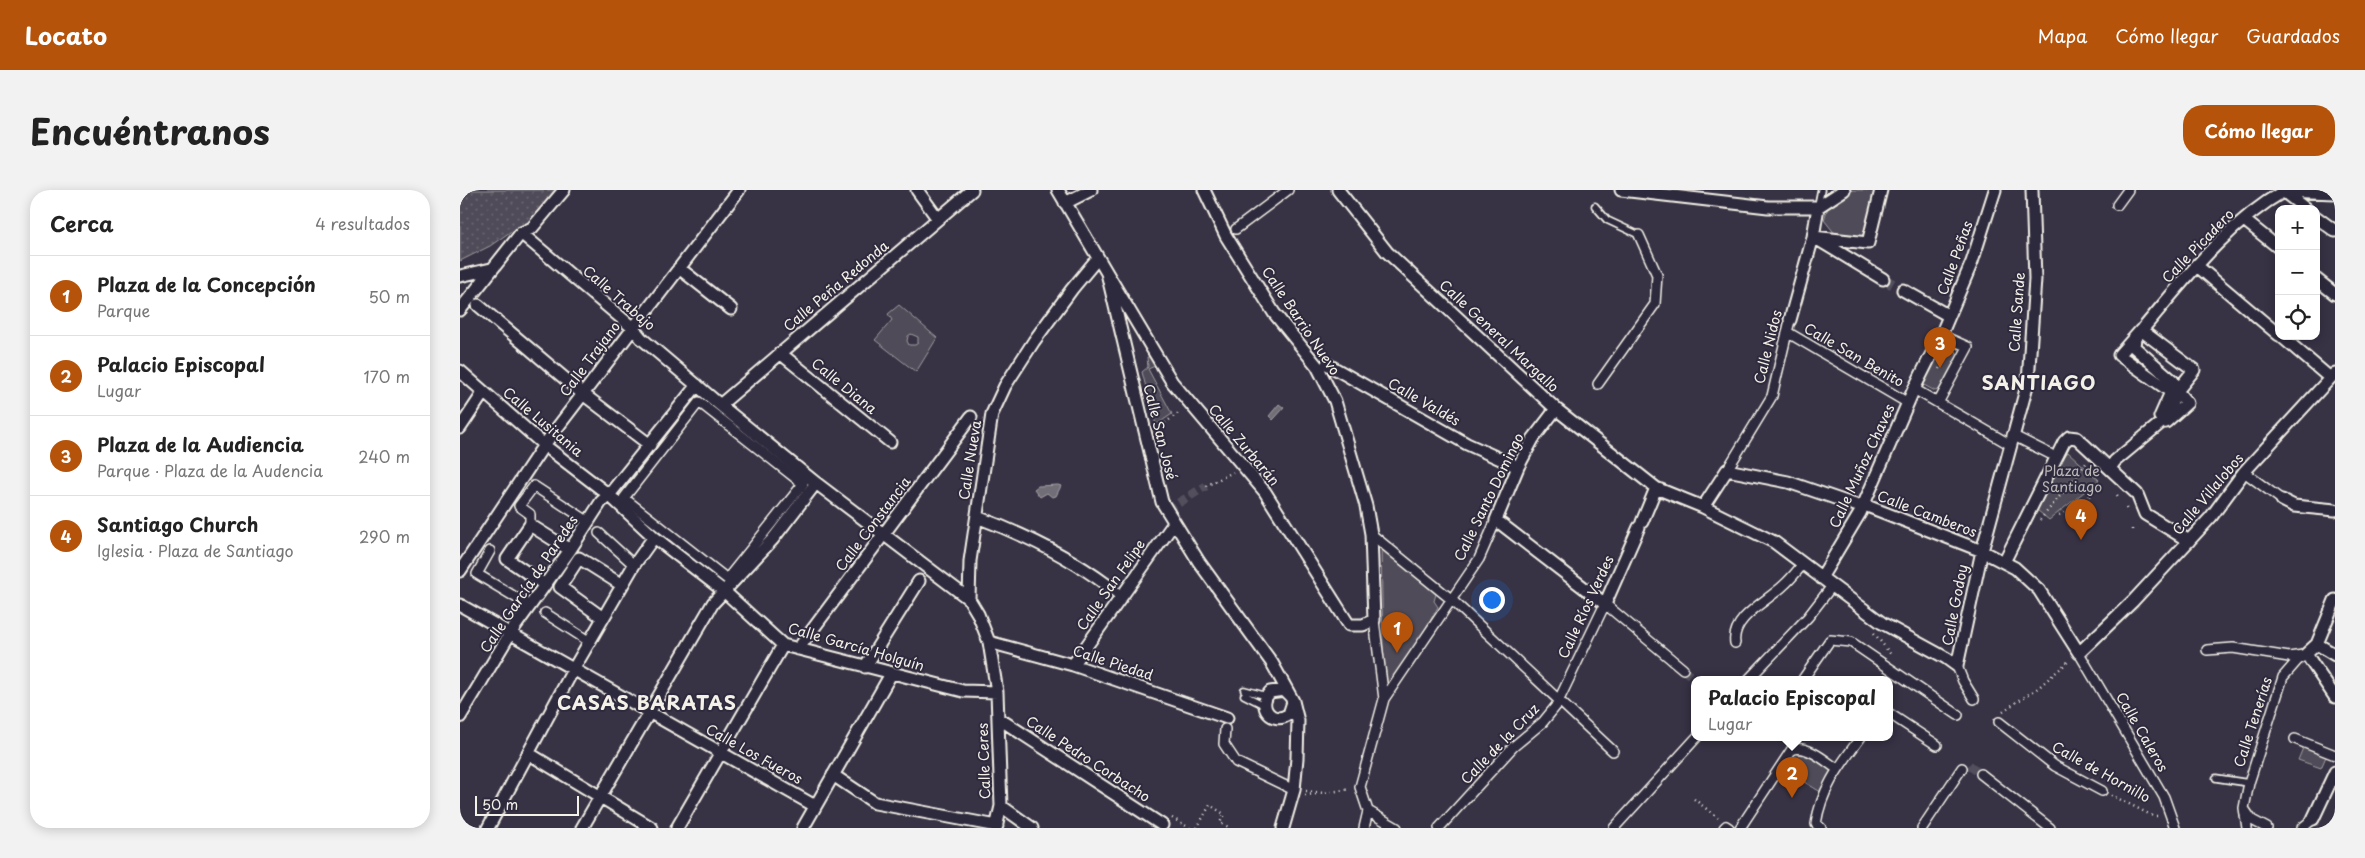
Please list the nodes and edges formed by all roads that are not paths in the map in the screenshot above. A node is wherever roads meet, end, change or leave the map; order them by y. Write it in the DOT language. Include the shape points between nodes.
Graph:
graph roads {
  1 [pos="564,190"];
  2 [pos="739,190"];
  3 [pos="917,190"];
  4 [pos="972,190"];
  5 [pos="1058,190"];
  6 [pos="1091,190"];
  7 [pos="1204,190"];
  8 [pos="1288,190"];
  9 [pos="1338,190"];
  10 [pos="1621,190"];
  11 [pos="1822,190"];
  12 [pos="1844,190"];
  13 [pos="1881,190"];
  14 [pos="1995,190"];
  15 [pos="2032,190"];
  16 [pos="2128,190"];
  17 [pos="2283,191"];
  18 [pos="2335,192"];
  19 [pos="1065,203"];
  20 [pos="2117,205"];
  21 [pos="2301,205"];
  22 [pos="1594,206"];
  23 [pos="1818,207"];
  24 [pos="938,219"];
  25 [pos="2320,219"];
  26 [pos="2244,220"];
  27 [pos="1236,228"];
  28 [pos="2335,231"];
  29 [pos="520,233"];
  30 [pos="1638,235"];
  31 [pos="1813,237"];
  32 [pos="2275,245"];
  33 [pos="1097,259"];
  34 [pos="2196,265"];
  35 [pos="679,268"];
  36 [pos="491,269"];
  37 [pos="1107,274"];
  38 [pos="460,276"];
  39 [pos="1883,278"];
  40 [pos="2320,282"];
  41 [pos="1903,290"];
  42 [pos="2335,294"];
  43 [pos="478,305"];
  44 [pos="731,309"];
  45 [pos="460,310"];
  46 [pos="1949,316"];
  47 [pos="1790,320"];
  48 [pos="633,328"];
  49 [pos="2141,330"];
  50 [pos="2275,331"];
  51 [pos="1787,332"];
  52 [pos="1942,336"];
  53 [pos="2286,340"];
  54 [pos="780,354"];
  55 [pos="1928,362"];
  56 [pos="1322,365"];
  57 [pos="460,371"];
  58 [pos="2333,376"];
  59 [pos="1598,384"];
  60 [pos="697,385"];
  61 [pos="1913,390"];
  62 [pos="484,392"];
  63 [pos="583,394"];
  64 [pos="1908,403"];
  65 [pos="1938,403"];
  66 [pos="720,405"];
  67 [pos="1556,410"];
  68 [pos="971,417"];
  69 [pos="2163,420"];
  70 [pos="460,428"];
  71 [pos="2011,440"];
  72 [pos="890,442"];
  73 [pos="544,445"];
  74 [pos="650,445"];
  75 [pos="2050,454"];
  76 [pos="1518,467"];
  77 [pos="2110,468"];
  78 [pos="1727,470"];
  79 [pos="2244,472"];
  80 [pos="816,483"];
  81 [pos="1656,488"];
  82 [pos="609,495"];
  83 [pos="624,498"];
  84 [pos="2282,500"];
  85 [pos="1703,506"];
  86 [pos="1861,507"];
  87 [pos="2335,510"];
  88 [pos="977,517"];
  89 [pos="1496,520"];
  90 [pos="589,522"];
  91 [pos="1174,523"];
  92 [pos="530,524"];
  93 [pos="599,534"];
  94 [pos="884,534"];
  95 [pos="1371,534"];
  96 [pos="654,537"];
  97 [pos="2189,541"];
  98 [pos="490,550"];
  99 [pos="570,550"];
  100 [pos="1982,551"];
  101 [pos="2004,562"];
  102 [pos="1801,563"];
  103 [pos="634,565"];
  104 [pos="460,572"];
  105 [pos="1821,578"];
  106 [pos="919,582"];
  107 [pos="545,585"];
  108 [pos="622,585"];
  109 [pos="1107,585"];
  110 [pos="1832,586"];
  111 [pos="725,592"];
  112 [pos="1122,597"];
  113 [pos="969,599"];
  114 [pos="1452,600"];
  115 [pos="2335,600"];
  116 [pos="1605,604"];
  117 [pos="460,605"];
  118 [pos="530,606"];
  119 [pos="545,613"];
  120 [pos="603,618"];
  121 [pos="1368,623"];
  122 [pos="511,632"];
  123 [pos="590,642"];
  124 [pos="989,642"];
  125 [pos="1735,644"];
  126 [pos="2317,644"];
  127 [pos="783,645"];
  128 [pos="798,649"];
  129 [pos="2207,650"];
  130 [pos="2079,653"];
  131 [pos="2306,654"];
  132 [pos="2335,655"];
  133 [pos="1073,665"];
  134 [pos="1957,666"];
  135 [pos="865,667"];
  136 [pos="1683,669"];
  137 [pos="573,670"];
  138 [pos="891,674"];
  139 [pos="1752,676"];
  140 [pos="1805,676"];
  141 [pos="997,692"];
  142 [pos="2335,697"];
  143 [pos="1292,699"];
  144 [pos="1974,699"];
  145 [pos="1265,700"];
  146 [pos="1384,700"];
  147 [pos="1559,700"];
  148 [pos="649,713"];
  149 [pos="1958,715"];
  150 [pos="1893,716"];
  151 [pos="460,717"];
  152 [pos="998,718"];
  153 [pos="1998,718"];
  154 [pos="1226,723"];
  155 [pos="2295,739"];
  156 [pos="1693,741"];
  157 [pos="1858,741"];
  158 [pos="1937,745"];
  159 [pos="1614,751"];
  160 [pos="528,753"];
  161 [pos="720,753"];
  162 [pos="2335,755"];
  163 [pos="1962,768"];
  164 [pos="1837,769"];
  165 [pos="2335,772"];
  166 [pos="1981,774"];
  167 [pos="833,775"];
  168 [pos="2216,778"];
  169 [pos="2249,783"];
  170 [pos="2102,792"];
  171 [pos="1293,793"];
  172 [pos="599,798"];
  173 [pos="815,806"];
  174 [pos="1000,806"];
  175 [pos="2244,808"];
  176 [pos="1368,811"];
  177 [pos="2313,819"];
  178 [pos="1162,825"];
  179 [pos="997,827"];
  180 [pos="488,828"];
  181 [pos="582,828"];
  182 [pos="652,828"];
  183 [pos="677,828"];
  184 [pos="803,828"];
  185 [pos="1032,828"];
  186 [pos="1283,828"];
  187 [pos="1364,828"];
  188 [pos="1397,828"];
  189 [pos="1439,828"];
  190 [pos="1614,828"];
  191 [pos="1740,828"];
  192 [pos="1821,828"];
  193 [pos="1922,828"];
  194 [pos="2050,828"];
  195 [pos="2175,828"];
  196 [pos="2247,828"];
  197 [pos="2267,828"];
  198 [pos="2302,828"];
  1 -- 29 [label="street" via="532,228"];
  2 -- 35 [label="street, Calle Trajano"];
  3 -- 24 [label="street"];
  4 -- 24 [label="street, Calle Peña Redonda"];
  5 -- 19 [label="street, Calle San José"];
  6 -- 19 [label="street"];
  7 -- 56 [label="street, Calle Barrio Nuevo" via="1226,236 1274,313"];
  8 -- 27 [label="street"];
  9 -- 67 [label="street, Calle General Margallo" via="1387,252"];
  10 -- 23 [label="street" via="1768,207"];
  11 -- 23 [label="lane"];
  12 -- 23 [label="street"];
  13 -- 31 [label="street" via="1868,243"];
  14 -- 46 [label="street, Calle Peñas" via="1972,262"];
  15 -- 71 [label="street, Calle Sande" via="2036,280 2028,382"];
  16 -- 20 [label="street"];
  17 -- 18 [label="street"];
  17 -- 21 [label="street"];
  17 -- 26 [label="street, Calle Picadero" via="2264,202"];
  19 -- 33 [label="street, Calle San José"];
  22 -- 30 [label="lane" via="1607,220"];
  23 -- 31 [label="street, Calle Nidos"];
  24 -- 54 [label="street, Calle Peña Redonda"];
  25 -- 28 [label="street"];
  26 -- 32 [label="street"];
  26 -- 34 [label="street, Calle Picadero"];
  29 -- 36 [label="street"];
  29 -- 48 [label="street, Calle Trabajo"];
  30 -- 59 [label="street" via="1657,275 1655,304"];
  31 -- 39 [label="street"];
  31 -- 47 [label="street, Calle Nidos"];
  33 -- 37 [label="street, Calle San José"];
  33 -- 88 [label="street, Calle Nueva" via="1066,296 1005,386 992,414"];
  34 -- 49 [label="street, Calle Picadero"];
  34 -- 50 [label="street"];
  35 -- 44 [label="street"];
  35 -- 48 [label="street, Calle Trajano"];
  36 -- 38 [label="street"];
  36 -- 45 [label="street"];
  37 -- 91 [label="street, Calle San José" via="1162,502"];
  37 -- 121 [label="street, Calle Zurbarán" via="1172,382 1275,506 1350,624"];
  40 -- 42 [label="street"];
  41 -- 46 [label="street"];
  43 -- 63 [label="street"];
  46 -- 52 [label="street, Calle Peñas"];
  47 -- 51 [label="street, Calle Nidos"];
  48 -- 60 [label="street, Calle Trabajo"];
  48 -- 63 [label="street, Calle Trajano"];
  49 -- 69 [label="street" via="2135,338 2134,347 2173,381 2176,394"];
  49 -- 69 [label="street, Calle Picadero" via="2119,355 2170,392 2160,417"];
  49 -- 69 [label="street" via="2194,370 2177,391 2187,403 2166,422"];
  51 -- 64 [label="street, Calle San Benito"];
  51 -- 78 [label="street, Calle Nidos" via="1772,396"];
  52 -- 55 [label="street, Calle Peñas"];
  52 -- 65 [label="street" via="1968,347"];
  53 -- 58 [label="street"];
  54 -- 66 [label="street, Calle Peña Redonda"];
  54 -- 72 [label="street, Calle Diana"];
  55 -- 61 [label="street, Calle Muñoz Chaves"];
  56 -- 76 [label="street, Calle Valdés" via="1467,444"];
  56 -- 95 [label="street, Calle Barrio Nuevo" via="1366,506"];
  57 -- 62 [label="street, Calle Lusitania"];
  58 -- 79 [label="street, Calle Villalobos"];
  60 -- 66 [label="street, Calle Trabajo"];
  60 -- 74 [label="street, Calle García de Paredes"];
  61 -- 64 [label="street, Calle Muñoz Chaves"];
  61 -- 65 [label="street"];
  62 -- 70 [label="street"];
  62 -- 73 [label="street, Calle Lusitania"];
  63 -- 73 [label="street, Calle Trajano"];
  63 -- 74 [label="street"];
  64 -- 86 [label="street, Calle Muñoz Chaves"];
  65 -- 71 [label="street"];
  66 -- 80 [label="street, Calle Trabajo"];
  67 -- 76 [label="street, Calle Santo Domingo"];
  67 -- 81 [label="street, Calle General Margallo"];
  68 -- 94 [label="street, Calle Constancia"];
  69 -- 77 [label="street"];
  71 -- 75 [label="street"];
  71 -- 100 [label="street, Calle Sande"];
  73 -- 82 [label="street, Calle Lusitania"];
  73 -- 104 [label="street, Calle Trajano"];
  74 -- 82 [label="street, Calle García de Paredes"];
  76 -- 89 [label="street, Calle Santo Domingo"];
  77 -- 97 [label="street" via="2137,494 2145,514"];
  77 -- 101 [label="street" via="2077,438 2069,437"];
  78 -- 85 [label="street, Calle Nidos"];
  78 -- 86 [label="street, Calle Camberos" via="1788,482"];
  79 -- 84 [label="street"];
  79 -- 97 [label="street, Calle Villalobos"];
  80 -- 94 [label="street, Calle Trabajo"];
  80 -- 111 [label="street" via="774,539"];
  81 -- 85 [label="street, Calle General Margallo"];
  81 -- 116 [label="street, Calle Ríos Verdes"];
  82 -- 90 [label="street, Calle García de Paredes"];
  82 -- 96 [label="street, Calle Lusitania"];
  83 -- 83 [label="street" via="727,579 803,484 699,402"];
  84 -- 87 [label="street" via="2294,506"];
  85 -- 102 [label="street, Calle General Margallo" via="1774,542"];
  86 -- 100 [label="street, Calle Camberos" via="1867,506"];
  86 -- 105 [label="street, Calle Muñoz Chaves"];
  88 -- 109 [label="street" via="1058,553"];
  88 -- 113 [label="street, Calle Nueva" via="970,561"];
  89 -- 114 [label="street, Calle Santo Domingo" via="1479,559"];
  89 -- 116 [label="street"];
  90 -- 92 [label="street" via="534,486 519,506 530,514"];
  90 -- 99 [label="street, Calle García de Paredes"];
  91 -- 112 [label="street, Calle San Felipe"];
  91 -- 143 [label="street, Calle San José" via="1272,663"];
  92 -- 99 [label="street"];
  92 -- 107 [label="street" via="507,559"];
  93 -- 103 [label="street"];
  94 -- 113 [label="street, Calle Trabajo"];
  94 -- 128 [label="street, Calle Constancia"];
  95 -- 114 [label="street"];
  95 -- 121 [label="street, Calle Barrio Nuevo"];
  96 -- 103 [label="street"];
  96 -- 111 [label="street, Calle García Holguín"];
  97 -- 130 [label="street, Calle Villalobos"];
  98 -- 118 [label="street" via="477,574"];
  99 -- 107 [label="street, Calle García de Paredes"];
  100 -- 101 [label="street"];
  100 -- 134 [label="street, Calle Godoy"];
  101 -- 130 [label="street" via="2039,590"];
  102 -- 105 [label="street, Calle General Margallo"];
  102 -- 125 [label="street" via="1784,585 1749,614 1735,631"];
  103 -- 108 [label="street"];
  105 -- 110 [label="street, Calle General Margallo"];
  106 -- 135 [label="street"];
  107 -- 118 [label="street, Calle García de Paredes"];
  108 -- 120 [label="street"];
  108 -- 120 [label="street" via="579,558 560,587"];
  109 -- 112 [label="street"];
  110 -- 134 [label="street, Calle General Margallo" via="1882,623"];
  110 -- 139 [label="street" via="1808,617"];
  111 -- 127 [label="street, Calle García Holguín"];
  111 -- 148 [label="street" via="713,603"];
  112 -- 133 [label="street, Calle San Felipe"];
  113 -- 124 [label="street, Calle Nueva"];
  114 -- 146 [label="street, Calle Santo Domingo"];
  114 -- 147 [label="street"];
  115 -- 126 [label="street, Calle Tenerías"];
  116 -- 136 [label="street"];
  116 -- 147 [label="street, Calle Ríos Verdes"];
  117 -- 122 [label="street, Calle Los Fueros"];
  118 -- 122 [label="street, Calle García de Paredes"];
  119 -- 123 [label="street"];
  120 -- 123 [label="street"];
  121 -- 146 [label="street"];
  122 -- 137 [label="street, Calle Los Fueros"];
  122 -- 151 [label="street, Calle García de Paredes"];
  123 -- 137 [label="street"];
  124 -- 133 [label="street, Calle Piedad"];
  124 -- 141 [label="street, Calle Nueva"];
  126 -- 131 [label="street, Calle Tenerías"];
  126 -- 132 [label="street"];
  127 -- 128 [label="street, Calle García Holguín"];
  127 -- 161 [label="street"];
  128 -- 135 [label="street, Calle García Holguín"];
  129 -- 131 [label="street" via="2232,648 2289,657"];
  130 -- 195 [label="street, Calle Caleros" via="2164,797"];
  131 -- 142 [label="street"];
  131 -- 169 [label="street, Calle Tenerías" via="2283,677"];
  133 -- 154 [label="street, Calle Piedad" via="1115,675"];
  134 -- 144 [label="street"];
  135 -- 138 [label="street, Calle García Holguín"];
  137 -- 148 [label="street, Calle Los Fueros"];
  137 -- 160 [label="street"];
  138 -- 141 [label="street, Calle García Holguín" via="963,691"];
  138 -- 167 [label="street"];
  140 -- 149 [label="street" via="1830,640 1852,642"];
  141 -- 152 [label="street, Calle Ceres"];
  143 -- 145 [label="street" via="1279,690"];
  143 -- 145 [label="street" via="1289,714 1281,718 1268,714"];
  143 -- 171 [label="street, Calle San José" via="1298,721"];
  145 -- 145 [label="lane" via="1244,693"];
  146 -- 176 [label="street" via="1360,787"];
  147 -- 159 [label="street"];
  147 -- 189 [label="street, Calle de la Cruz" via="1543,722 1513,747"];
  148 -- 161 [label="street, Calle Los Fueros"];
  148 -- 172 [label="street"];
  150 -- 158 [label="street"];
  152 -- 174 [label="street, Calle Ceres"];
  152 -- 178 [label="street, Calle Pedro Corbacho"];
  153 -- 170 [label="street, Calle de Hornillo" via="2055,766"];
  154 -- 171 [label="street" via="1224,744 1236,762"];
  155 -- 162 [label="street"];
  156 -- 190 [label="street"];
  157 -- 164 [label="street"];
  160 -- 172 [label="street"];
  160 -- 180 [label="street"];
  161 -- 173 [label="street, Calle Los Fueros"];
  161 -- 183 [label="street"];
  163 -- 193 [label="street"];
  164 -- 191 [label="street" via="1809,750 1792,749"];
  164 -- 192 [label="street" via="1818,808 1816,824"];
  165 -- 177 [label="street"];
  166 -- 194 [label="street"];
  167 -- 173 [label="street"];
  167 -- 179 [label="street" via="876,803"];
  168 -- 169 [label="lane"];
  169 -- 175 [label="street, Calle Tenerías"];
  171 -- 186 [label="street, Calle San José"];
  172 -- 181 [label="street"];
  172 -- 182 [label="street"];
  173 -- 184 [label="street"];
  174 -- 179 [label="street, Calle Ceres"];
  174 -- 185 [label="street"];
  175 -- 196 [label="street, Calle Tenerías"];
  175 -- 197 [label="street" via="2252,820"];
  176 -- 187 [label="street"];
  176 -- 188 [label="street"];
  177 -- 198 [label="street"];
}
